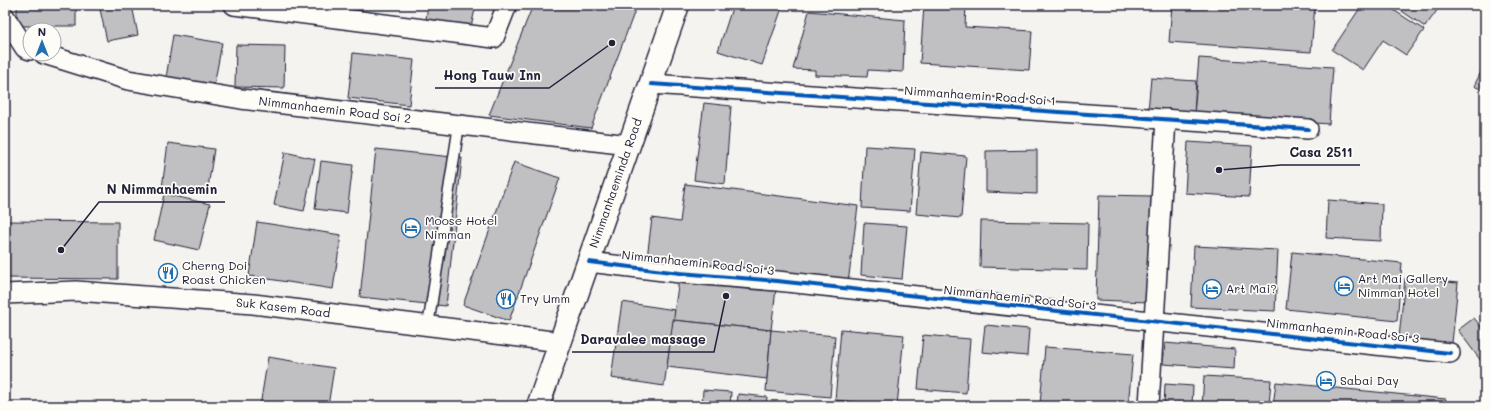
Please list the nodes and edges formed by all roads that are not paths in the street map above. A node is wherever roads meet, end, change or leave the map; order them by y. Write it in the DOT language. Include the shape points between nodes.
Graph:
graph roads {
  1 [pos="234,5"];
  2 [pos="507,5"];
  3 [pos="678,5"];
  4 [pos="5,17"];
  5 [pos="22,43"];
  6 [pos="62,59"];
  7 [pos="651,84"];
  8 [pos="1166,118"];
  9 [pos="458,125"];
  10 [pos="1308,129"];
  11 [pos="629,145"];
  12 [pos="589,262"];
  13 [pos="5,294"];
  14 [pos="1155,322"];
  15 [pos="428,326"];
  16 [pos="560,342"];
  17 [pos="1450,353"];
  18 [pos="538,406"];
  19 [pos="1149,406"];
  1 -- 2 [label="street" via="494,38"];
  3 -- 7 [label="main road, Nimmanhaeminda Road"];
  4 -- 5 [label="street"];
  6 -- 9 [label="street, Nimmanhaemin Road Soi 2" via="136,82 241,99"];
  7 -- 8 [label="street, Nimmanhaemin Road Soi 1"];
  7 -- 11 [label="main road, Nimmanhaeminda Road"];
  8 -- 10 [label="street, Nimmanhaemin Road Soi 1"];
  8 -- 14 [label="street"];
  9 -- 11 [label="street, Nimmanhaemin Road Soi 2"];
  9 -- 15 [label="lane"];
  11 -- 12 [label="main road, Nimmanhaeminda Road"];
  12 -- 14 [label="street, Nimmanhaemin Road Soi 3" via="680,274 785,282"];
  12 -- 16 [label="main road, Nimmanhaeminda Road"];
  13 -- 15 [label="street, Suk Kasem Road" via="76,292 253,304"];
  14 -- 17 [label="street, Nimmanhaemin Road Soi 3"];
  14 -- 19 [label="street"];
  15 -- 16 [label="street, Suk Kasem Road"];
  16 -- 18 [label="main road, Nimmanhaeminda Road"];
}
